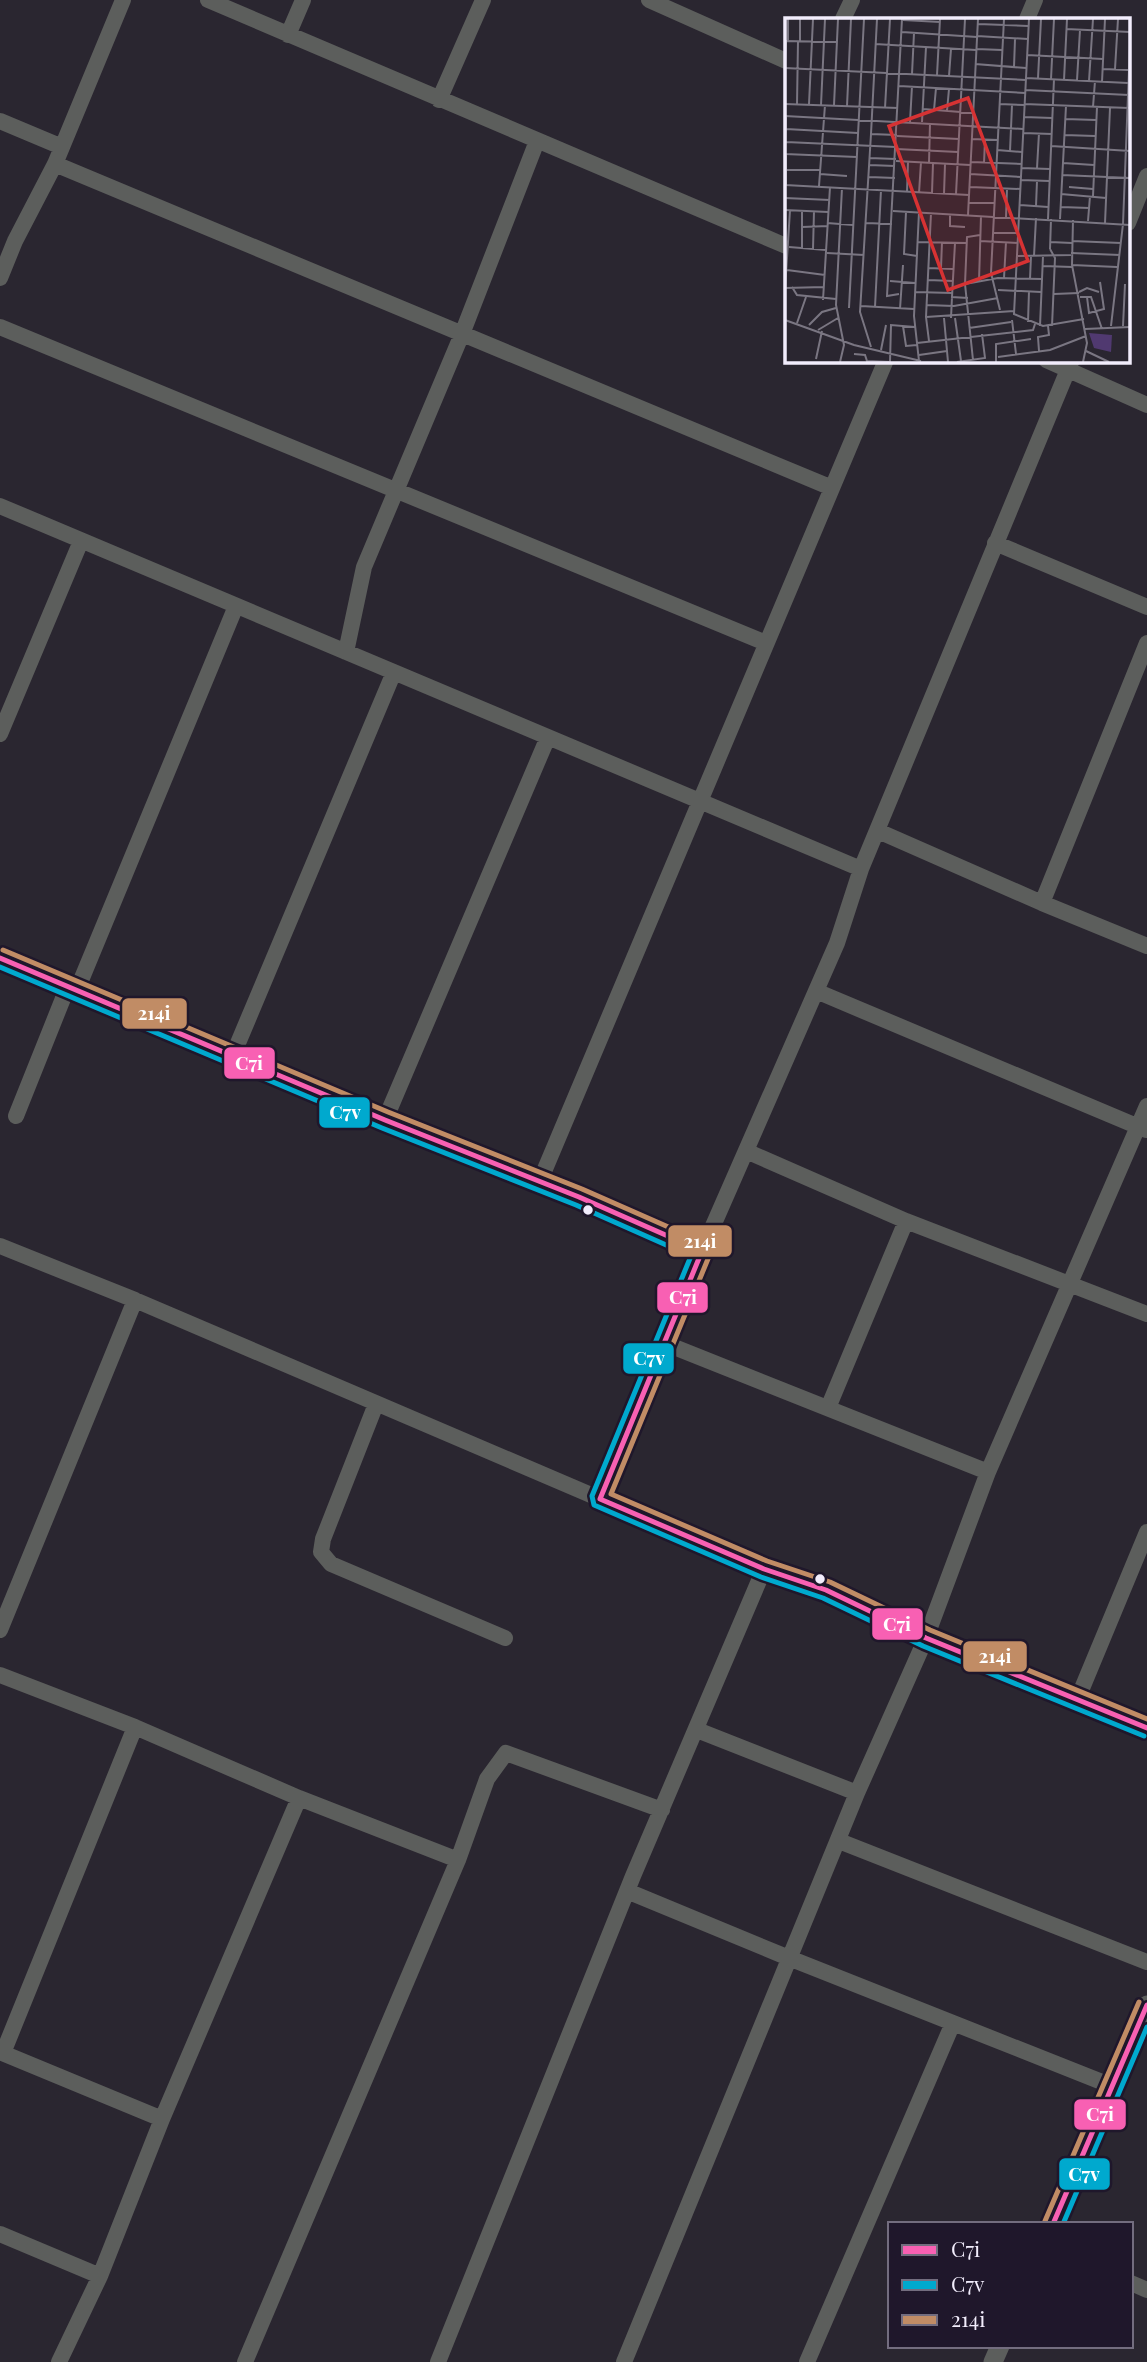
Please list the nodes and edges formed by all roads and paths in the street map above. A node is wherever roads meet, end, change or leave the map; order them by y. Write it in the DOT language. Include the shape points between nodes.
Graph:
graph roads {
  1 [pos="123,0"];
  2 [pos="208,0"];
  3 [pos="303,0"];
  4 [pos="483,0"];
  5 [pos="852,0"];
  6 [pos="1035,0"];
  7 [pos="654,1"];
  8 [pos="843,18"];
  9 [pos="1027,18"];
  10 [pos="288,35"];
  11 [pos="785,61"];
  12 [pos="439,100"];
  13 [pos="0,121"];
  14 [pos="537,141"];
  15 [pos="62,147"];
  16 [pos="55,164"];
  17 [pos="1147,176"];
  18 [pos="1130,213"];
  19 [pos="785,246"];
  20 [pos="0,278"];
  21 [pos="0,327"];
  22 [pos="462,334"];
  23 [pos="885,362"];
  24 [pos="1070,366"];
  25 [pos="1147,405"];
  26 [pos="832,488"];
  27 [pos="397,490"];
  28 [pos="0,506"];
  29 [pos="81,541"];
  30 [pos="995,543"];
  31 [pos="236,606"];
  32 [pos="1147,607"];
  33 [pos="766,643"];
  34 [pos="1147,643"];
  35 [pos="346,652"];
  36 [pos="394,672"];
  37 [pos="0,734"];
  38 [pos="548,737"];
  39 [pos="701,801"];
  40 [pos="878,831"];
  41 [pos="861,869"];
  42 [pos="1042,903"];
  43 [pos="1147,946"];
  44 [pos="0,958"];
  45 [pos="73,988"];
  46 [pos="816,991"];
  47 [pos="233,1055"];
  48 [pos="1147,1107"];
  49 [pos="16,1116"];
  50 [pos="385,1119"];
  51 [pos="1143,1128"];
  52 [pos="746,1151"];
  53 [pos="540,1181"];
  54 [pos="906,1221"];
  55 [pos="0,1246"];
  56 [pos="702,1251"];
  57 [pos="1070,1285"];
  58 [pos="135,1300"];
  59 [pos="1147,1314"];
  60 [pos="664,1343"];
  61 [pos="376,1404"];
  62 [pos="828,1408"];
  63 [pos="988,1472"];
  64 [pos="600,1499"];
  65 [pos="1147,1532"];
  66 [pos="764,1569"];
  67 [pos="0,1630"];
  68 [pos="926,1637"];
  69 [pos="505,1638"];
  70 [pos="0,1675"];
  71 [pos="1078,1698"];
  72 [pos="135,1727"];
  73 [pos="1147,1728"];
  74 [pos="697,1730"];
  75 [pos="857,1793"];
  76 [pos="299,1798"];
  77 [pos="662,1811"];
  78 [pos="839,1841"];
  79 [pos="458,1860"];
  80 [pos="627,1891"];
  81 [pos="789,1958"];
  82 [pos="1147,1962"];
  83 [pos="1147,2005"];
  84 [pos="953,2024"];
  85 [pos="1,2053"];
  86 [pos="1112,2086"];
  87 [pos="162,2119"];
  88 [pos="1053,2222"];
  89 [pos="0,2234"];
  90 [pos="100,2276"];
  91 [pos="59,2362"];
  92 [pos="245,2362"];
  93 [pos="438,2362"];
  94 [pos="624,2362"];
  95 [pos="807,2362"];
  1 -- 15 [label="street"];
  2 -- 10 [label="street"];
  3 -- 10 [label="street"];
  4 -- 12 [label="street"];
  5 -- 8 [label="street"];
  6 -- 9 [label="street"];
  7 -- 11 [label="street"];
  10 -- 12 [label="street"];
  12 -- 14 [label="street"];
  13 -- 15 [label="street"];
  14 -- 19 [label="street"];
  14 -- 22 [label="street"];
  15 -- 16 [label="street"];
  16 -- 20 [label="street"];
  16 -- 22 [label="street"];
  17 -- 18 [label="street"];
  21 -- 27 [label="street"];
  22 -- 26 [label="street"];
  22 -- 27 [label="street"];
  23 -- 26 [label="street"];
  24 -- 25 [label="street"];
  24 -- 30 [label="street"];
  26 -- 33 [label="street"];
  27 -- 33 [label="street"];
  27 -- 35 [label="street" via="365,567"];
  28 -- 29 [label="street"];
  29 -- 31 [label="street"];
  29 -- 37 [label="street"];
  30 -- 32 [label="street"];
  30 -- 40 [label="street"];
  31 -- 35 [label="street"];
  31 -- 45 [label="street"];
  33 -- 39 [label="street"];
  34 -- 42 [label="street"];
  35 -- 36 [label="street"];
  36 -- 38 [label="street"];
  36 -- 47 [label="street"];
  38 -- 39 [label="street"];
  38 -- 50 [label="street"];
  39 -- 41 [label="street"];
  39 -- 53 [label="street"];
  40 -- 41 [label="street"];
  40 -- 42 [label="street"];
  41 -- 46 [label="street"];
  42 -- 43 [label="street"];
  44 -- 45 [label="street"];
  45 -- 47 [label="street"];
  45 -- 49 [label="street"];
  46 -- 51 [label="street"];
  46 -- 52 [label="street"];
  47 -- 50 [label="street"];
  48 -- 51 [label="street"];
  50 -- 53 [label="street"];
  51 -- 57 [label="street"];
  52 -- 54 [label="street"];
  52 -- 56 [label="street"];
  53 -- 56 [label="street"];
  54 -- 57 [label="street"];
  54 -- 62 [label="street"];
  55 -- 58 [label="street"];
  56 -- 60 [label="street"];
  57 -- 59 [label="street"];
  57 -- 63 [label="street"];
  58 -- 61 [label="street"];
  58 -- 67 [label="street"];
  60 -- 62 [label="street"];
  60 -- 64 [label="street"];
  61 -- 64 [label="street"];
  61 -- 69 [label="street" via="321,1552 331,1564"];
  62 -- 63 [label="street"];
  63 -- 68 [label="street"];
  64 -- 66 [label="street"];
  65 -- 71 [label="street"];
  66 -- 68 [label="street" via="826,1590"];
  66 -- 74 [label="street"];
  68 -- 71 [label="street"];
  68 -- 75 [label="street"];
  70 -- 72 [label="street"];
  71 -- 73 [label="street"];
  72 -- 76 [label="street"];
  72 -- 85 [label="street"];
  74 -- 75 [label="street"];
  74 -- 77 [label="street"];
  75 -- 78 [label="street"];
  76 -- 79 [label="street"];
  76 -- 87 [label="street"];
  77 -- 79 [label="street" via="506,1753 487,1779"];
  77 -- 80 [label="street"];
  78 -- 81 [label="street"];
  78 -- 82 [label="street"];
  79 -- 92 [label="street"];
  80 -- 81 [label="street"];
  80 -- 93 [label="street"];
  81 -- 84 [label="street"];
  81 -- 94 [label="street"];
  83 -- 86 [label="street"];
  84 -- 86 [label="street"];
  84 -- 95 [label="street"];
  85 -- 87 [label="street"];
  86 -- 88 [label="street"];
  87 -- 90 [label="street"];
  89 -- 90 [label="street"];
  90 -- 91 [label="street"];
}
